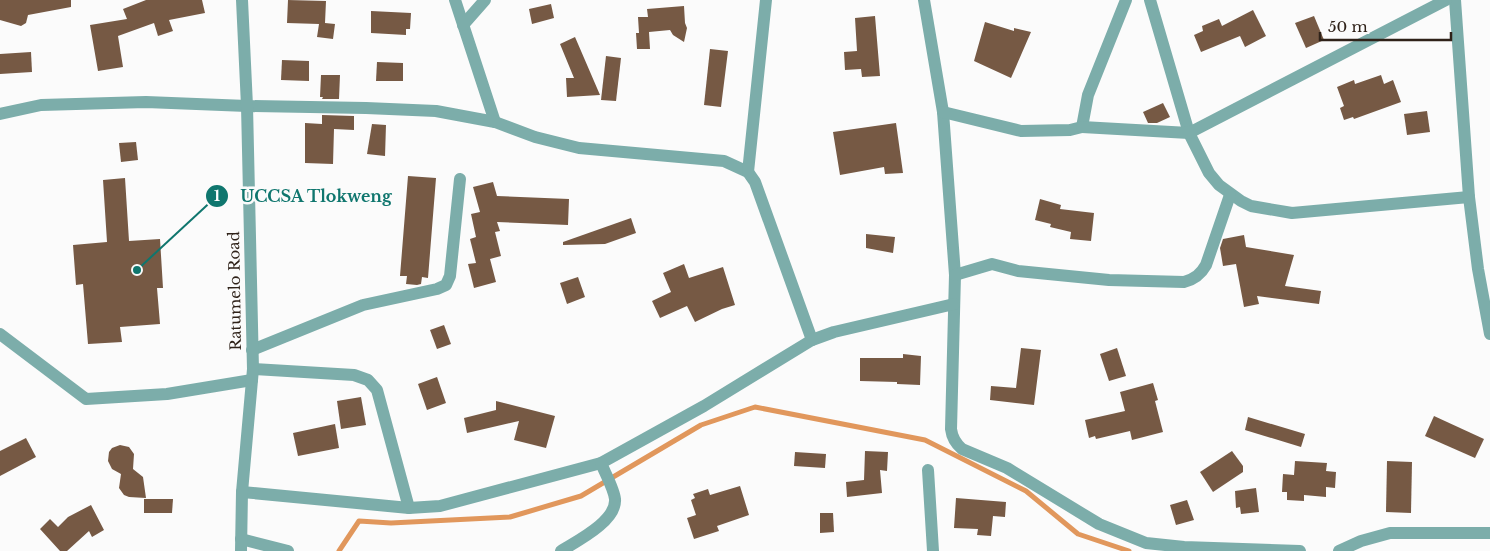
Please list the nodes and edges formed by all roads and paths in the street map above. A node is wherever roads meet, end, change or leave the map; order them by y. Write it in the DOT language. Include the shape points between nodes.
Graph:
graph roads {
  1 [pos="242,0"];
  2 [pos="455,0"];
  3 [pos="486,0"];
  4 [pos="766,0"];
  5 [pos="924,0"];
  6 [pos="1126,0"];
  7 [pos="1150,0"];
  8 [pos="1446,0"];
  9 [pos="1455,0"];
  10 [pos="463,26"];
  11 [pos="247,106"];
  12 [pos="943,112"];
  13 [pos="0,114"];
  14 [pos="495,122"];
  15 [pos="1082,127"];
  16 [pos="1189,133"];
  17 [pos="748,172"];
  18 [pos="460,179"];
  19 [pos="1230,194"];
  20 [pos="1469,197"];
  21 [pos="1484,269"];
  22 [pos="955,275"];
  23 [pos="954,304"];
  24 [pos="0,334"];
  25 [pos="1490,334"];
  26 [pos="812,340"];
  27 [pos="252,350"];
  28 [pos="252,375"];
  29 [pos="601,463"];
  30 [pos="928,470"];
  31 [pos="242,492"];
  32 [pos="409,508"];
  33 [pos="1490,533"];
  34 [pos="241,545"];
  35 [pos="288,551"];
  36 [pos="561,551"];
  37 [pos="933,551"];
  38 [pos="1300,551"];
  39 [pos="1339,551"];
  1 -- 11 [label="street, Ratumelo Road"];
  2 -- 10 [label="street"];
  3 -- 10 [label="street"];
  4 -- 17 [label="street"];
  5 -- 12 [label="street"];
  6 -- 15 [label="street" via="1088,95"];
  7 -- 16 [label="street"];
  8 -- 16 [label="street"];
  9 -- 20 [label="street"];
  10 -- 14 [label="street"];
  11 -- 13 [label="street" via="146,102 41,104"];
  11 -- 14 [label="street" via="436,111"];
  11 -- 27 [label="street, Ratumelo Road"];
  12 -- 15 [label="street" via="1021,131"];
  12 -- 22 [label="street"];
  14 -- 17 [label="street" via="535,137 579,148 724,161"];
  15 -- 16 [label="street"];
  16 -- 19 [label="street" via="1210,173"];
  17 -- 26 [label="street" via="755,182"];
  18 -- 27 [label="street" via="450,276 446,284 437,289 363,305"];
  19 -- 20 [label="street" via="1251,206 1292,213"];
  19 -- 22 [label="street" via="1206,265 1192,280 1091,278 1018,271 992,264"];
  20 -- 21 [label="street"];
  21 -- 25 [label="street"];
  22 -- 23 [label="street"];
  23 -- 26 [label="street"];
  23 -- 38 [label="street" via="951,428 954,440 962,449 1007,468 1099,524 1146,542 1184,548"];
  24 -- 28 [label="street" via="86,399 167,394"];
  26 -- 29 [label="street" via="704,406"];
  27 -- 28 [label="street, Ratumelo Road"];
  28 -- 31 [label="street, Ratumelo Road"];
  28 -- 32 [label="street" via="354,375 368,380 377,390"];
  29 -- 32 [label="street" via="440,506"];
  29 -- 36 [label="street" via="615,500 610,515"];
  30 -- 37 [label="street"];
  31 -- 32 [label="street"];
  31 -- 34 [label="street, Ratumelo Road"];
  33 -- 39 [label="street" via="1390,534 1361,541"];
  34 -- 35 [label="street"];
}
